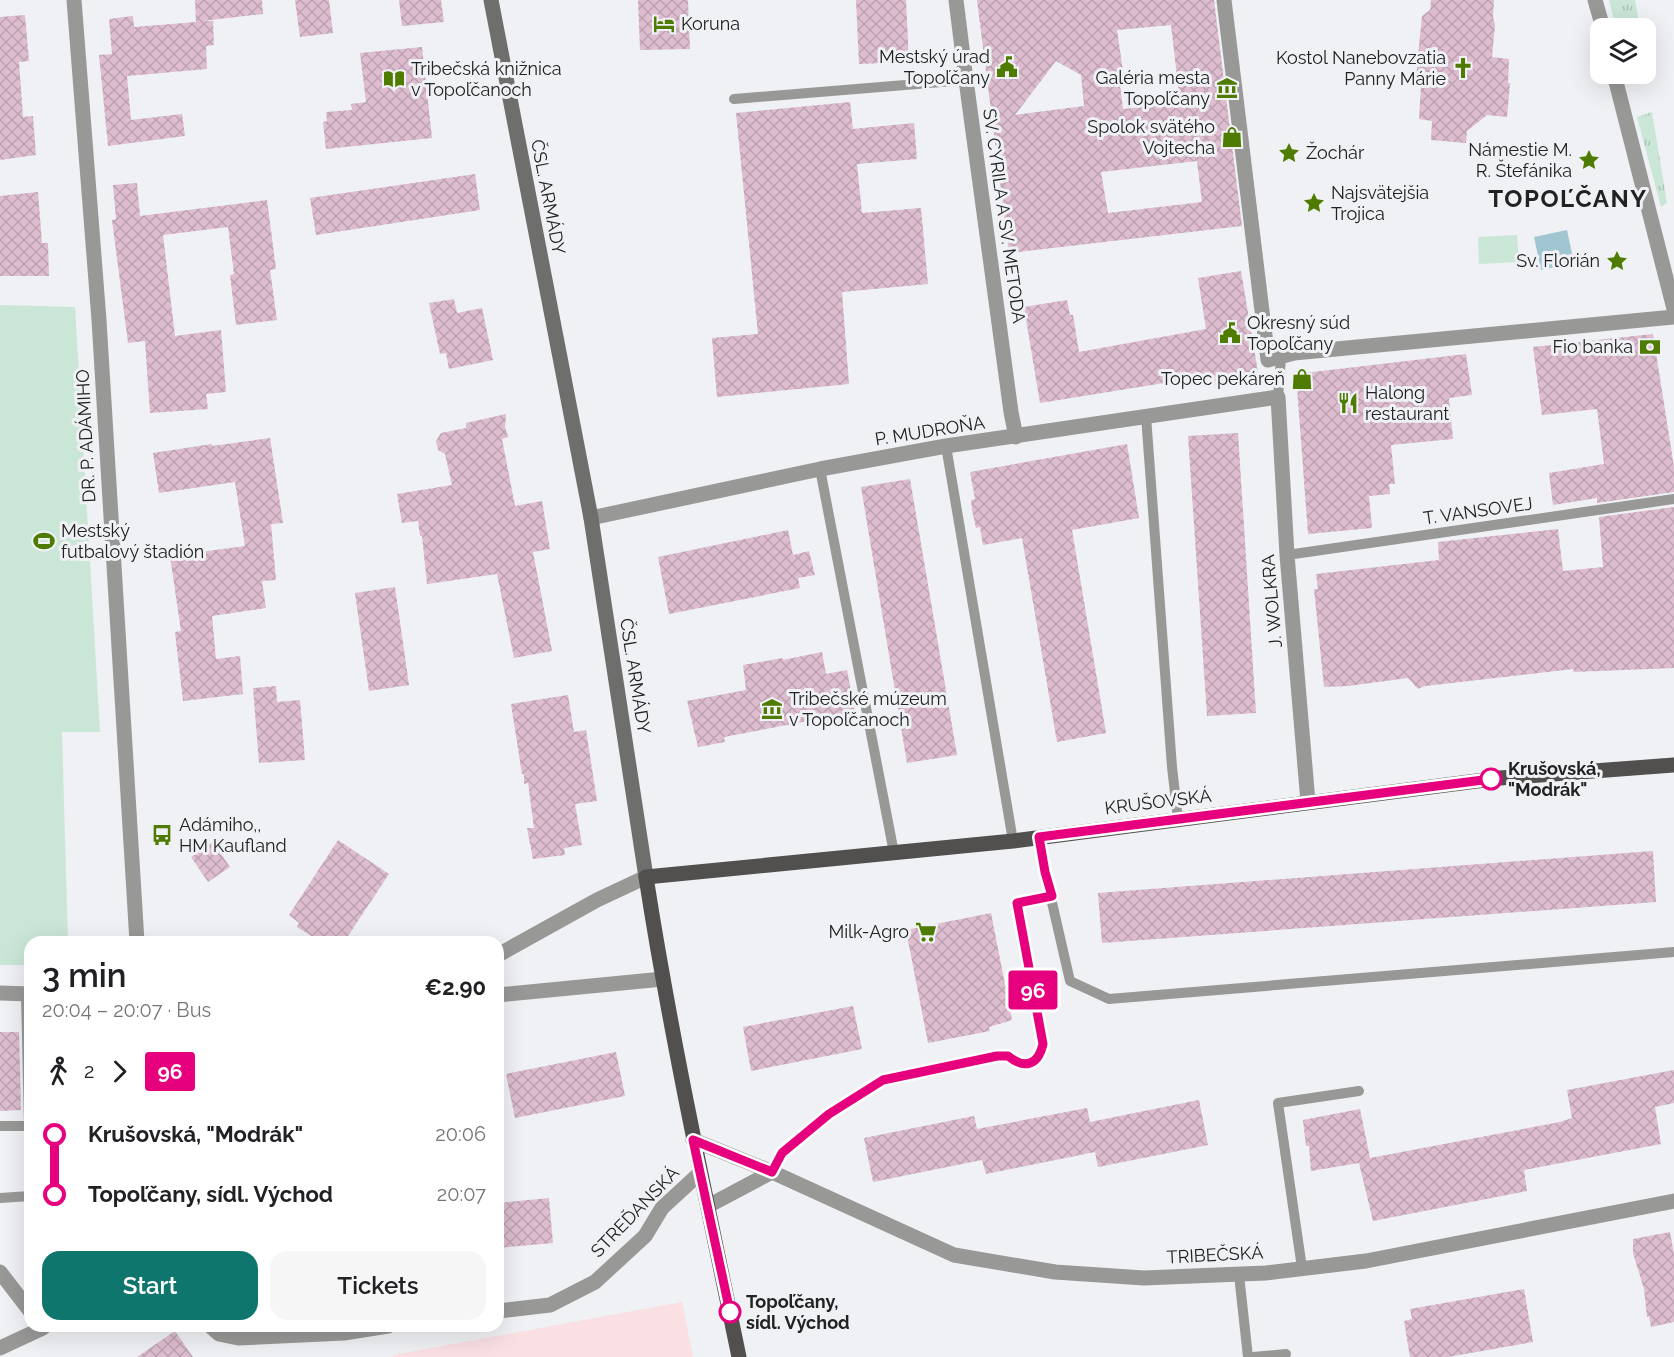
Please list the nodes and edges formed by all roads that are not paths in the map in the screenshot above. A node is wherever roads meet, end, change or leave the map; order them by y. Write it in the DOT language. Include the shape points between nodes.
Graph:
graph roads {
  1 [pos="74,0"];
  2 [pos="491,0"];
  3 [pos="956,0"];
  4 [pos="1224,0"];
  5 [pos="1595,0"];
  6 [pos="1600,18"];
  7 [pos="966,80"];
  8 [pos="1617,84"];
  9 [pos="734,99"];
  10 [pos="1674,309"];
  11 [pos="1674,317"];
  12 [pos="1281,358"];
  13 [pos="1278,397"];
  14 [pos="1146,416"];
  15 [pos="1016,437"];
  16 [pos="946,446"];
  17 [pos="820,469"];
  18 [pos="1674,499"];
  19 [pos="591,518"];
  20 [pos="1287,555"];
  21 [pos="1674,765"];
  22 [pos="1308,802"];
  23 [pos="1178,819"];
  24 [pos="1039,837"];
  25 [pos="1013,841"];
  26 [pos="894,852"];
  27 [pos="646,877"];
  28 [pos="1052,896"];
  29 [pos="137,936"];
  30 [pos="504,952"];
  31 [pos="1674,952"];
  32 [pos="663,979"];
  33 [pos="0,993"];
  34 [pos="24,994"];
  35 [pos="504,994"];
  36 [pos="1359,1091"];
  37 [pos="0,1126"];
  38 [pos="24,1126"];
  39 [pos="693,1140"];
  40 [pos="772,1172"];
  41 [pos="700,1173"];
  42 [pos="24,1196"];
  43 [pos="0,1198"];
  44 [pos="1674,1201"];
  45 [pos="708,1206"];
  46 [pos="1302,1268"];
  47 [pos="0,1272"];
  48 [pos="1239,1275"];
  49 [pos="24,1303"];
  50 [pos="504,1310"];
  51 [pos="35,1332"];
  52 [pos="220,1332"];
  53 [pos="350,1332"];
  54 [pos="0,1348"];
  55 [pos="1286,1354"];
  56 [pos="740,1357"];
  57 [pos="1248,1357"];
  58 [pos="1253,1357"];
  1 -- 29 [label="street, DR. P. ADÁMIHO" via="99,320"];
  2 -- 19 [label="main road, ČSL. ARMÁDY"];
  3 -- 7 [label="street, SV. CYRILA A SV. METODA"];
  4 -- 12 [label="street" via="1268,360"];
  5 -- 6 [label="street"];
  7 -- 9 [label="lane"];
  7 -- 15 [label="street, SV. CYRILA A SV. METODA"];
  8 -- 10 [label="street"];
  11 -- 12 [label="street" via="1294,352"];
  12 -- 13 [label="lane"];
  13 -- 14 [label="street, P. MUDROŇA"];
  13 -- 20 [label="street, J. WOLKRA"];
  14 -- 15 [label="street, P. MUDROŇA"];
  14 -- 23 [label="lane"];
  15 -- 16 [label="street, P. MUDROŇA"];
  16 -- 17 [label="street, P. MUDROŇA"];
  16 -- 25 [label="lane"];
  17 -- 19 [label="street, P. MUDROŇA"];
  17 -- 26 [label="lane"];
  18 -- 20 [label="lane, T. VANSOVEJ"];
  19 -- 27 [label="main road, ČSL. ARMÁDY"];
  20 -- 22 [label="street, J. WOLKRA"];
  21 -- 22 [label="main road, KRUŠOVSKÁ" via="1500,778"];
  22 -- 23 [label="main road, KRUŠOVSKÁ"];
  23 -- 24 [label="main road, KRUŠOVSKÁ"];
  24 -- 25 [label="main road, KRUŠOVSKÁ"];
  24 -- 28 [label="lane"];
  25 -- 26 [label="main road, KRUŠOVSKÁ"];
  26 -- 27 [label="main road, KRUŠOVSKÁ"];
  27 -- 30 [label="street"];
  27 -- 32 [label="main road, ČSL. ARMÁDY"];
  28 -- 31 [label="lane" via="1070,981 1109,999"];
  28 -- 40 [label="lane" via="1017,903 1043,1044 1041,1055 1034,1062 1016,1063 1008,1056 997,1056 883,1080 829,1114 782,1153"];
  32 -- 35 [label="street"];
  32 -- 39 [label="main road, ČSL. ARMÁDY"];
  33 -- 34 [label="street"];
  36 -- 46 [label="lane" via="1278,1103"];
  37 -- 38 [label="lane"];
  39 -- 40 [label="street, TRIBEČSKÁ"];
  39 -- 41 [label="main road, ČSL. ARMÁDY"];
  40 -- 45 [label="street"];
  40 -- 48 [label="street, TRIBEČSKÁ" via="954,1255 1056,1272 1144,1278"];
  41 -- 45 [label="main road, ČSL. ARMÁDY"];
  41 -- 50 [label="street, STREĎANSKÁ" via="662,1208 645,1236 595,1282 550,1305"];
  42 -- 43 [label="lane"];
  44 -- 46 [label="street, TRIBEČSKÁ" via="1366,1261"];
  45 -- 56 [label="main road, ČSL. ARMÁDY"];
  46 -- 48 [label="street, TRIBEČSKÁ"];
  47 -- 49 [label="street"];
  48 -- 57 [label="lane"];
  51 -- 54 [label="street"];
  52 -- 53 [label="street" via="238,1338"];
  55 -- 58 [label="lane"];
}
